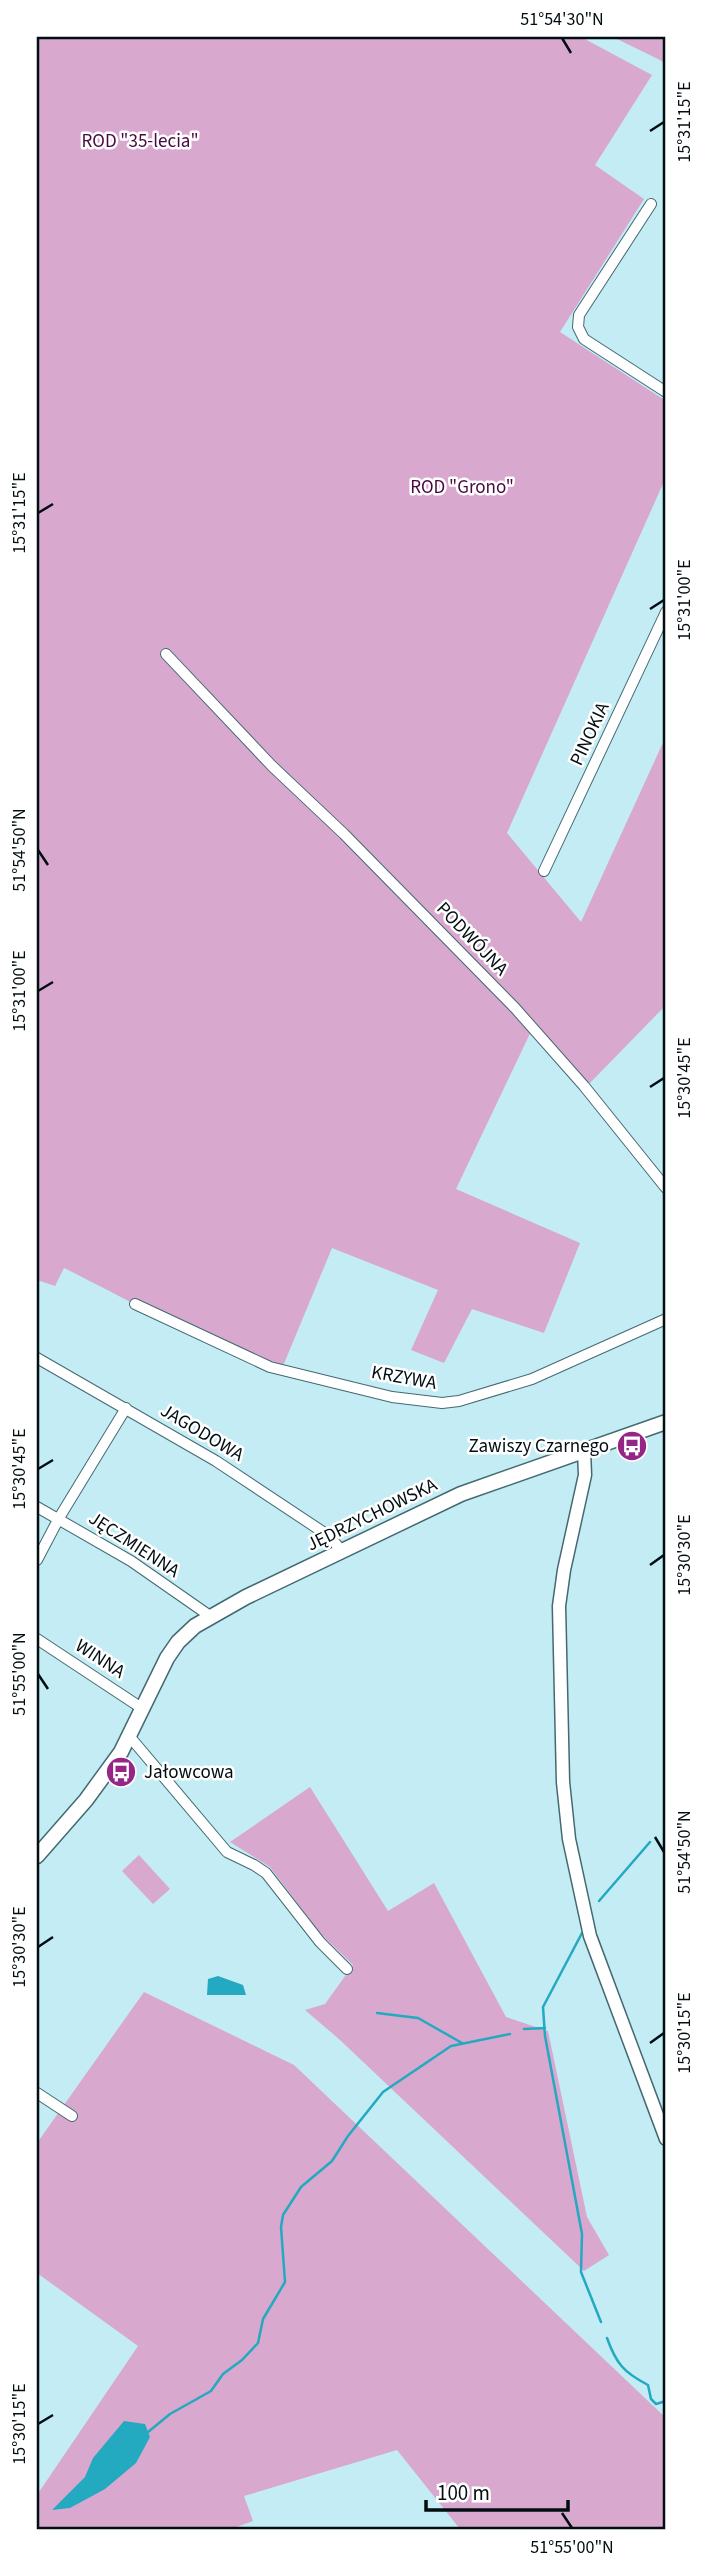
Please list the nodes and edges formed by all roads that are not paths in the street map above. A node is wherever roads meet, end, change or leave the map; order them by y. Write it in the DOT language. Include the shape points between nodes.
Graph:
graph roads {
  1 [pos="651,204"];
  2 [pos="666,392"];
  3 [pos="666,612"];
  4 [pos="166,654"];
  5 [pos="544,872"];
  6 [pos="666,1188"];
  7 [pos="135,1304"];
  8 [pos="666,1319"];
  9 [pos="37,1358"];
  10 [pos="126,1408"];
  11 [pos="666,1422"];
  12 [pos="584,1450"];
  13 [pos="37,1507"];
  14 [pos="59,1518"];
  15 [pos="341,1550"];
  16 [pos="37,1560"];
  17 [pos="210,1616"];
  18 [pos="37,1639"];
  19 [pos="143,1709"];
  20 [pos="130,1737"];
  21 [pos="40,1846"];
  22 [pos="346,1969"];
  23 [pos="37,2093"];
  24 [pos="72,2116"];
  25 [pos="666,2138"];
  1 -- 2 [label="street" via="579,315 578,327 584,339"];
  3 -- 5 [label="street, PINOKIA"];
  4 -- 6 [label="street, PODWÓJNA" via="515,1008"];
  7 -- 8 [label="street, KRZYWA" via="270,1367 392,1397 442,1403 532,1379"];
  9 -- 10 [label="street, JAGODOWA"];
  10 -- 14 [label="street"];
  10 -- 15 [label="street, JAGODOWA" via="250,1483 329,1536"];
  11 -- 12 [label="main road, JĘDRZYCHOWSKA"];
  12 -- 15 [label="main road, JĘDRZYCHOWSKA" via="478,1486"];
  12 -- 25 [label="street" via="585,1475 559,1606 562,1771 569,1839 590,1936"];
  13 -- 14 [label="street, JĘCZMIENNA"];
  14 -- 16 [label="street"];
  14 -- 17 [label="street, JĘCZMIENNA"];
  15 -- 17 [label="main road, JĘDRZYCHOWSKA"];
  17 -- 19 [label="main road, JĘDRZYCHOWSKA" via="171,1650"];
  18 -- 19 [label="street, WINNA"];
  19 -- 20 [label="main road, JĘDRZYCHOWSKA"];
  20 -- 21 [label="main road, JĘDRZYCHOWSKA" via="104,1776"];
  20 -- 22 [label="street" via="227,1852 266,1873"];
  23 -- 24 [label="street"];
}
